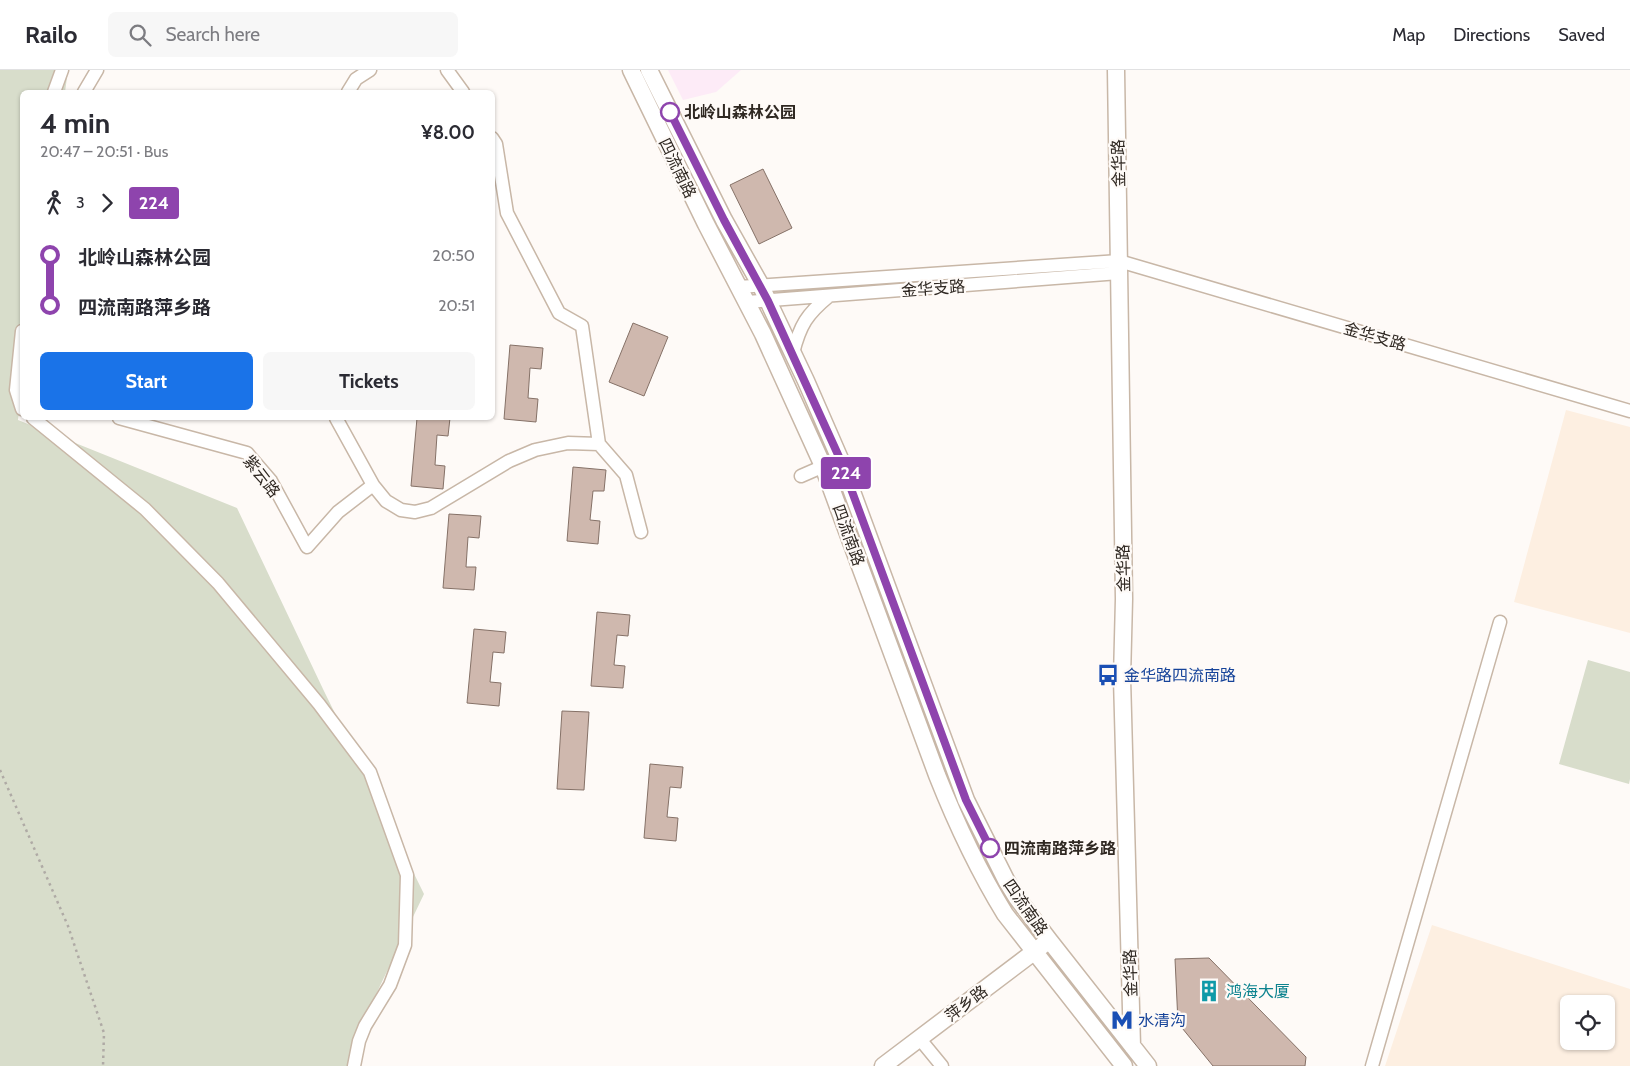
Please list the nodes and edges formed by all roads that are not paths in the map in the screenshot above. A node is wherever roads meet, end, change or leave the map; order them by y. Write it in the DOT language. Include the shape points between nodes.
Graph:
graph roads {
  1 [pos="62,70"];
  2 [pos="97,70"];
  3 [pos="370,70"];
  4 [pos="448,70"];
  5 [pos="631,70"];
  6 [pos="649,70"];
  7 [pos="1116,70"];
  8 [pos="55,90"];
  9 [pos="85,90"];
  10 [pos="349,90"];
  11 [pos="462,90"];
  12 [pos="495,142"];
  13 [pos="1119,267"];
  14 [pos="760,284"];
  15 [pos="739,287"];
  16 [pos="828,296"];
  17 [pos="768,301"];
  18 [pos="747,302"];
  19 [pos="20,351"];
  20 [pos="793,353"];
  21 [pos="20,402"];
  22 [pos="1630,411"];
  23 [pos="35,420"];
  24 [pos="126,420"];
  25 [pos="337,420"];
  26 [pos="599,444"];
  27 [pos="840,459"];
  28 [pos="823,466"];
  29 [pos="801,476"];
  30 [pos="373,485"];
  31 [pos="641,532"];
  32 [pos="1500,622"];
  33 [pos="1049,940"];
  34 [pos="1035,952"];
  35 [pos="919,1038"];
  36 [pos="1132,1045"];
  37 [pos="354,1066"];
  38 [pos="883,1066"];
  39 [pos="942,1066"];
  40 [pos="1124,1066"];
  41 [pos="1132,1066"];
  42 [pos="1148,1066"];
  43 [pos="1372,1066"];
  1 -- 8 [label="street"];
  2 -- 9 [label="street"];
  3 -- 10 [label="street" via="356,79"];
  4 -- 11 [label="street"];
  5 -- 15 [label="main road, 四流南路"];
  6 -- 14 [label="main road, 四流南路"];
  7 -- 13 [label="main road, 金华路"];
  12 -- 26 [label="street" via="507,214 559,313 582,326"];
  13 -- 14 [label="street"];
  13 -- 16 [label="street, 金华支路"];
  13 -- 22 [label="street, 金华支路"];
  13 -- 36 [label="main road, 金华路" via="1124,599 1122,678"];
  14 -- 15 [label="street"];
  14 -- 17 [label="main road, 四流南路"];
  15 -- 18 [label="main road, 四流南路"];
  16 -- 17 [label="street, 金华支路"];
  16 -- 20 [label="street" via="806,317"];
  17 -- 18 [label="street, 金华支路"];
  17 -- 20 [label="main road, 四流南路"];
  18 -- 28 [label="main road, 四流南路"];
  19 -- 21 [label="street" via="16,390"];
  20 -- 27 [label="main road, 四流南路"];
  23 -- 37 [label="street" via="145,509 218,583 319,704 370,772 406,875 405,945 390,984 365,1026"];
  24 -- 30 [label="street, 紫云路" via="248,453 271,481 307,547 338,512"];
  25 -- 30 [label="street"];
  26 -- 30 [label="street" via="568,443 535,450 509,461 431,508 415,512 401,510 386,500"];
  26 -- 31 [label="street" via="626,475"];
  27 -- 28 [label="street"];
  27 -- 33 [label="main road, 四流南路" via="966,800 1016,898"];
  28 -- 29 [label="street"];
  28 -- 34 [label="main road, 四流南路" via="953,815 990,891"];
  32 -- 43 [label="street"];
  33 -- 34 [label="main road, 萍乡路"];
  33 -- 36 [label="main road, 四流南路"];
  34 -- 35 [label="main road, 萍乡路"];
  34 -- 40 [label="main road, 四流南路"];
  35 -- 38 [label="main road, 萍乡路"];
  35 -- 39 [label="street"];
  36 -- 41 [label="main road, 金华路"];
  36 -- 42 [label="main road, 四流南路"];
}
